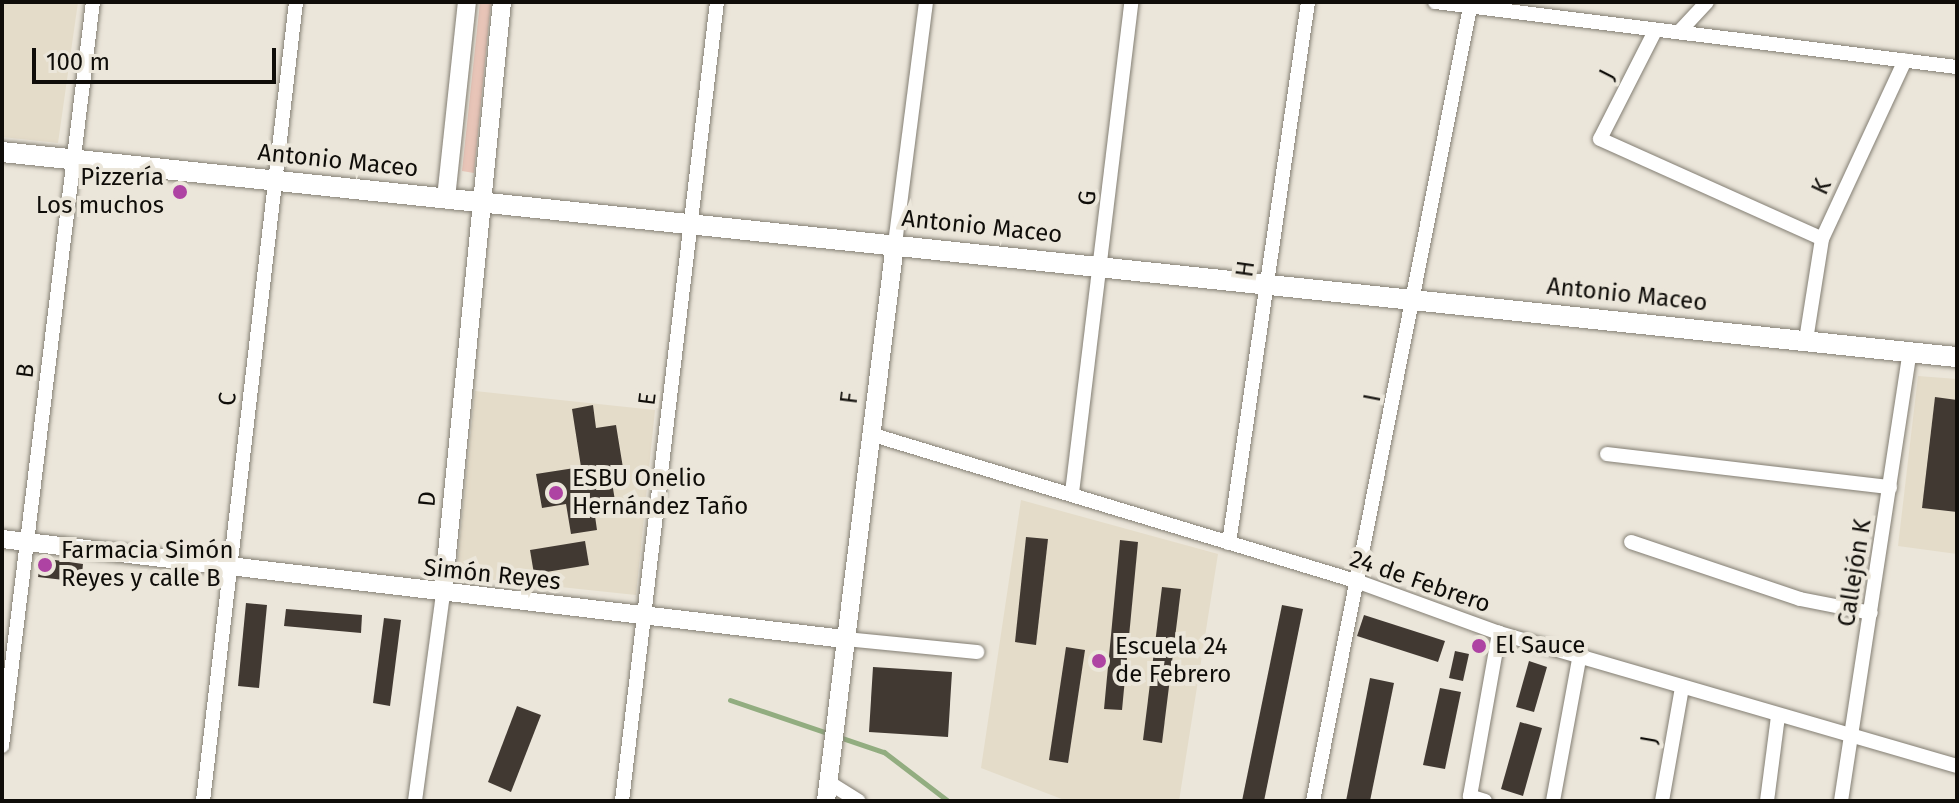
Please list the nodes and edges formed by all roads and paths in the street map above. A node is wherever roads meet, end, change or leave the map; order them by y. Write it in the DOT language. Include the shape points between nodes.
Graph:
graph roads {
  1 [pos="93,2"];
  2 [pos="296,2"];
  3 [pos="467,2"];
  4 [pos="502,2"];
  5 [pos="717,2"];
  6 [pos="926,2"];
  7 [pos="1131,2"];
  8 [pos="1308,2"];
  9 [pos="1435,2"];
  10 [pos="1707,2"];
  11 [pos="1471,4"];
  12 [pos="1655,31"];
  13 [pos="1679,32"];
  14 [pos="1905,60"];
  15 [pos="1957,67"];
  16 [pos="2,152"];
  17 [pos="75,159"];
  18 [pos="274,181"];
  19 [pos="446,198"];
  20 [pos="482,201"];
  21 [pos="691,222"];
  22 [pos="1822,239"];
  23 [pos="895,244"];
  24 [pos="1102,266"];
  25 [pos="1266,283"];
  26 [pos="1415,299"];
  27 [pos="1806,340"];
  28 [pos="1910,352"];
  29 [pos="1957,357"];
  30 [pos="870,434"];
  31 [pos="1607,454"];
  32 [pos="1890,487"];
  33 [pos="1072,493"];
  34 [pos="2,539"];
  35 [pos="27,542"];
  36 [pos="1631,542"];
  37 [pos="1229,543"];
  38 [pos="231,570"];
  39 [pos="1359,582"];
  40 [pos="443,594"];
  41 [pos="1871,613"];
  42 [pos="644,615"];
  43 [pos="1499,633"];
  44 [pos="845,639"];
  45 [pos="977,652"];
  46 [pos="1580,654"];
  47 [pos="1682,687"];
  48 [pos="1778,716"];
  49 [pos="1852,735"];
  50 [pos="2,746"];
  51 [pos="1957,766"];
  52 [pos="828,783"];
  53 [pos="203,801"];
  54 [pos="415,801"];
  55 [pos="622,801"];
  56 [pos="858,801"];
  57 [pos="1313,801"];
  58 [pos="1485,801"];
  59 [pos="1553,801"];
  60 [pos="1662,801"];
  61 [pos="1767,801"];
  62 [pos="1841,801"];
  1 -- 17 [label="street, B"];
  2 -- 18 [label="street, C"];
  3 -- 19 [label="street"];
  4 -- 20 [label="street, D"];
  5 -- 21 [label="street, E"];
  6 -- 23 [label="street, F"];
  7 -- 24 [label="street, G"];
  8 -- 25 [label="street, H"];
  9 -- 11 [label="street"];
  10 -- 13 [label="street"];
  11 -- 12 [label="street"];
  11 -- 26 [label="street, I"];
  12 -- 13 [label="street"];
  12 -- 22 [label="street, J" via="1600,139"];
  13 -- 14 [label="street"];
  14 -- 15 [label="street"];
  14 -- 22 [label="street, K"];
  16 -- 17 [label="main road, Antonio Maceo"];
  17 -- 18 [label="main road, Antonio Maceo"];
  17 -- 35 [label="street, B"];
  18 -- 19 [label="main road, Antonio Maceo"];
  18 -- 38 [label="street, C"];
  19 -- 20 [label="main road, Antonio Maceo"];
  20 -- 21 [label="main road, Antonio Maceo"];
  20 -- 40 [label="street, D"];
  21 -- 23 [label="main road, Antonio Maceo"];
  21 -- 42 [label="street, E"];
  22 -- 27 [label="street, K"];
  23 -- 24 [label="main road, Antonio Maceo"];
  23 -- 30 [label="street, F"];
  24 -- 25 [label="main road, Antonio Maceo"];
  24 -- 33 [label="street, G"];
  25 -- 26 [label="main road, Antonio Maceo"];
  25 -- 37 [label="street, H"];
  26 -- 27 [label="main road, Antonio Maceo"];
  26 -- 39 [label="street, I"];
  27 -- 28 [label="main road, Antonio Maceo"];
  28 -- 29 [label="main road, Antonio Maceo"];
  28 -- 32 [label="street, Callejón K"];
  30 -- 33 [label="street, 24 de Febrero"];
  30 -- 44 [label="street, F"];
  31 -- 32 [label="street"];
  32 -- 41 [label="street, Callejón K"];
  33 -- 37 [label="street, 24 de Febrero"];
  34 -- 35 [label="street, Simón Reyes"];
  35 -- 38 [label="street, Simón Reyes"];
  35 -- 50 [label="street, B"];
  36 -- 41 [label="street" via="1800,599"];
  37 -- 39 [label="street, 24 de Febrero"];
  38 -- 40 [label="street, Simón Reyes"];
  38 -- 53 [label="street, C"];
  39 -- 43 [label="street, 24 de Febrero"];
  39 -- 57 [label="street, I"];
  40 -- 42 [label="street, Simón Reyes"];
  40 -- 54 [label="street, D"];
  41 -- 49 [label="street, Callejón K"];
  42 -- 44 [label="street, Simón Reyes"];
  42 -- 55 [label="street, E"];
  43 -- 46 [label="street, 24 de Febrero"];
  43 -- 58 [label="street" via="1470,796"];
  44 -- 45 [label="street, Simón Reyes"];
  44 -- 52 [label="street, F"];
  46 -- 47 [label="street, 24 de Febrero"];
  46 -- 59 [label="street"];
  47 -- 48 [label="street, 24 de Febrero"];
  47 -- 60 [label="street, J"];
  48 -- 49 [label="street, 24 de Febrero"];
  48 -- 61 [label="street"];
  49 -- 51 [label="street, 24 de Febrero"];
  49 -- 62 [label="street, Callejón K"];
  52 -- 56 [label="street"];
}
